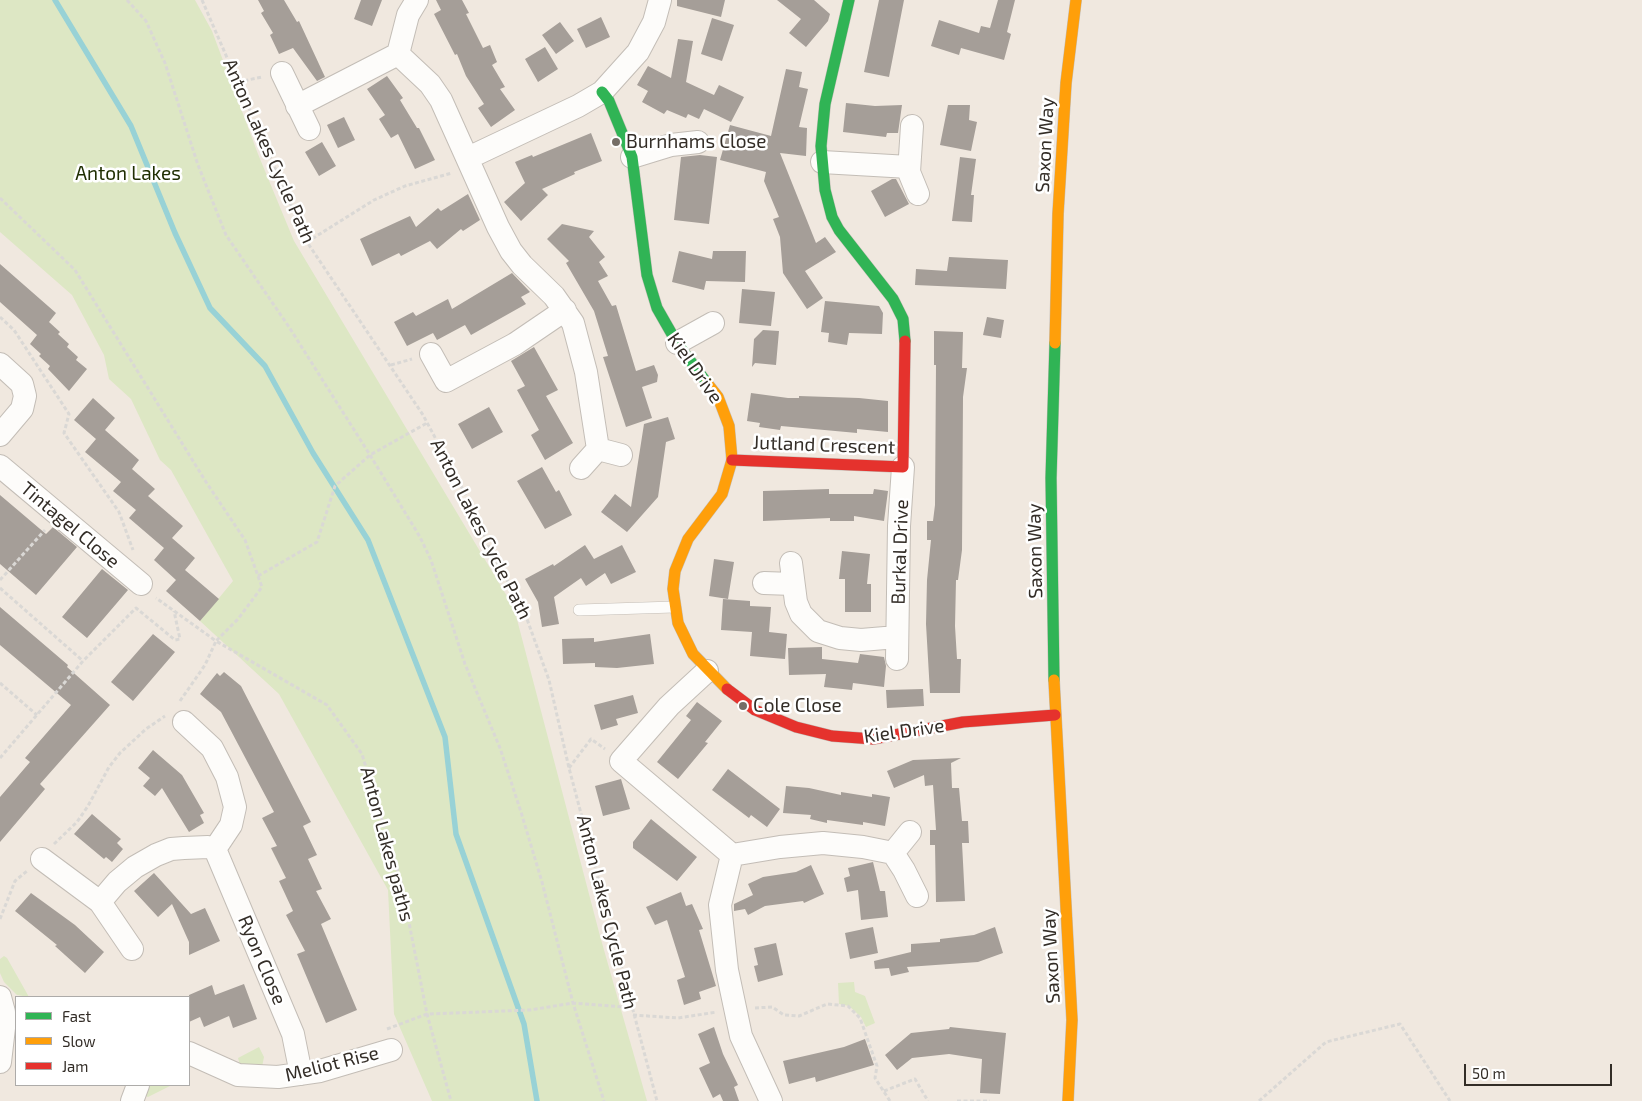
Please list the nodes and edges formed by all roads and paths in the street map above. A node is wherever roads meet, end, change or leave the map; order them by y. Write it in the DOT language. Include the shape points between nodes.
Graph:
graph roads {
  1 [pos="127,0"];
  2 [pos="202,0"];
  3 [pos="418,0"];
  4 [pos="660,0"];
  5 [pos="849,0"];
  6 [pos="1076,0"];
  7 [pos="398,54"];
  8 [pos="282,73"];
  9 [pos="238,82"];
  10 [pos="602,92"];
  11 [pos="297,106"];
  12 [pos="912,126"];
  13 [pos="309,129"];
  14 [pos="698,142"];
  15 [pos="632,157"];
  16 [pos="470,162"];
  17 [pos="822,162"];
  18 [pos="908,167"];
  19 [pos="918,194"];
  20 [pos="0,198"];
  21 [pos="307,242"];
  22 [pos="565,310"];
  23 [pos="0,318"];
  24 [pos="713,323"];
  25 [pos="677,343"];
  26 [pos="431,354"];
  27 [pos="0,364"];
  28 [pos="427,423"];
  29 [pos="0,435"];
  30 [pos="598,449"];
  31 [pos="370,455"];
  32 [pos="621,455"];
  33 [pos="732,460"];
  34 [pos="0,466"];
  35 [pos="903,467"];
  36 [pos="581,468"];
  37 [pos="59,514"];
  38 [pos="134,553"];
  39 [pos="258,576"];
  40 [pos="0,580"];
  41 [pos="764,583"];
  42 [pos="141,584"];
  43 [pos="0,588"];
  44 [pos="674,607"];
  45 [pos="579,610"];
  46 [pos="174,611"];
  47 [pos="216,642"];
  48 [pos="83,661"];
  49 [pos="707,671"];
  50 [pos="0,683"];
  51 [pos="178,712"];
  52 [pos="1055,714"];
  53 [pos="37,715"];
  54 [pos="0,758"];
  55 [pos="622,761"];
  56 [pos="570,768"];
  57 [pos="910,832"];
  58 [pos="215,849"];
  59 [pos="893,854"];
  60 [pos="732,855"];
  61 [pos="42,859"];
  62 [pos="917,896"];
  63 [pos="100,902"];
  64 [pos="0,919"];
  65 [pos="132,950"];
  66 [pos="573,1003"];
  67 [pos="631,1005"];
  68 [pos="7,1006"];
  69 [pos="734,1008"];
  70 [pos="427,1014"];
  71 [pos="633,1015"];
  72 [pos="391,1050"];
  73 [pos="190,1053"];
  74 [pos="0,1062"];
  75 [pos="301,1074"];
  76 [pos="138,1086"];
  77 [pos="884,1091"];
  78 [pos="132,1101"];
  79 [pos="451,1101"];
  80 [pos="604,1101"];
  81 [pos="657,1101"];
  82 [pos="771,1101"];
  83 [pos="890,1101"];
  84 [pos="928,1101"];
  85 [pos="957,1101"];
  86 [pos="990,1101"];
  87 [pos="1068,1101"];
  88 [pos="1259,1101"];
  89 [pos="1450,1101"];
  1 -- 31 [label="path" via="146,21 165,63 198,165 226,235"];
  2 -- 9 [label="path, Anton Lakes Cycle Path"];
  3 -- 7 [label="street" via="408,15"];
  4 -- 10 [label="street" via="654,22 638,52"];
  5 -- 17 [label="street, Jutland Crescent" via="824,104"];
  6 -- 52 [label="street, Saxon Way" via="1066,83 1054,342 1051,478"];
  7 -- 11 [label="street"];
  7 -- 16 [label="street" via="430,84 441,100"];
  8 -- 9 [label="path"];
  8 -- 11 [label="street"];
  9 -- 21 [label="path, Anton Lakes Cycle Path"];
  10 -- 15 [label="street, Kiel Drive" via="609,101"];
  10 -- 16 [label="street"];
  11 -- 13 [label="street"];
  12 -- 18 [label="street"];
  14 -- 15 [label="street" via="671,145"];
  15 -- 25 [label="street, Kiel Drive" via="651,292 664,324"];
  16 -- 21 [label="path" via="447,175 405,186 374,200"];
  16 -- 22 [label="street" via="511,251"];
  17 -- 18 [label="street"];
  17 -- 35 [label="street, Jutland Crescent" via="832,217 860,259 893,299 903,319"];
  18 -- 19 [label="street"];
  20 -- 39 [label="path" via="75,270 245,540"];
  21 -- 28 [label="path, Anton Lakes Cycle Path" via="391,364"];
  22 -- 26 [label="street" via="515,344 446,381"];
  22 -- 30 [label="street" via="580,345"];
  23 -- 38 [label="path" via="14,330 69,414 64,433 119,512"];
  24 -- 25 [label="street"];
  25 -- 33 [label="street, Kiel Drive" via="725,411"];
  27 -- 29 [label="street" via="22,384 26,396 22,408"];
  28 -- 31 [label="path"];
  28 -- 56 [label="path, Anton Lakes Cycle Path" via="468,499 493,556 523,608 548,680"];
  30 -- 32 [label="street"];
  30 -- 36 [label="street"];
  31 -- 39 [label="path" via="334,486 317,542"];
  31 -- 66 [label="path" via="431,560 465,664 500,748 518,803"];
  33 -- 35 [label="street, Jutland Crescent"];
  33 -- 44 [label="street, Kiel Drive" via="722,494 688,539 681,554 675,571"];
  34 -- 37 [label="street, Tintagel Close"];
  35 -- 41 [label="street, Burkal Drive" via="897,648 818,631 801,614 792,574"];
  37 -- 40 [label="path"];
  37 -- 42 [label="street, Tintagel Close"];
  39 -- 47 [label="path" via="262,587"];
  42 -- 46 [label="path, Anton Lakes paths"];
  43 -- 48 [label="path"];
  44 -- 45 [label="lane"];
  44 -- 49 [label="street, Kiel Drive" via="684,638"];
  46 -- 47 [label="path, Anton Lakes paths"];
  46 -- 48 [label="path" via="180,639 175,640 136,608"];
  47 -- 51 [label="path"];
  47 -- 70 [label="path, Anton Lakes paths" via="327,705 362,754 401,882"];
  48 -- 53 [label="path"];
  49 -- 52 [label="street, Kiel Drive" via="756,710 796,728 832,736 873,739 963,722"];
  49 -- 55 [label="street" via="669,706"];
  50 -- 53 [label="path"];
  51 -- 58 [label="street" via="212,748 232,789 235,807 231,825"];
  51 -- 61 [label="path" via="146,729 120,753 100,780 77,822"];
  52 -- 87 [label="street, Saxon Way" via="1072,1020"];
  53 -- 54 [label="path"];
  55 -- 56 [label="path" via="592,739"];
  55 -- 60 [label="street"];
  56 -- 67 [label="path, Anton Lakes Cycle Path"];
  57 -- 59 [label="street"];
  58 -- 63 [label="street" via="171,849 156,855 135,867"];
  58 -- 75 [label="street, Ryon Close" via="293,1034"];
  59 -- 60 [label="street" via="863,847 823,844"];
  59 -- 62 [label="street"];
  60 -- 69 [label="street" via="720,905"];
  61 -- 63 [label="street"];
  61 -- 64 [label="path" via="15,881"];
  63 -- 65 [label="street"];
  66 -- 67 [label="path"];
  66 -- 70 [label="path" via="530,1010"];
  66 -- 80 [label="path"];
  67 -- 71 [label="path, Anton Lakes Cycle Path"];
  68 -- 74 [label="street"];
  69 -- 71 [label="path" via="678,1018"];
  69 -- 77 [label="path" via="772,1007 784,1015 798,1016 827,1004 848,1006 860,1018 877,1066 875,1078"];
  69 -- 82 [label="street" via="748,1056"];
  70 -- 72 [label="path" via="385,1029"];
  70 -- 79 [label="path, Anton Lakes paths"];
  71 -- 81 [label="path, Anton Lakes Cycle Path"];
  72 -- 75 [label="street, Meliot Rise"];
  73 -- 75 [label="street, Meliot Rise" via="238,1075 278,1078"];
  76 -- 78 [label="street"];
  77 -- 83 [label="path"];
  77 -- 84 [label="path" via="915,1080"];
  85 -- 86 [label="path"];
  88 -- 89 [label="path" via="1326,1042 1400,1024"];
}
